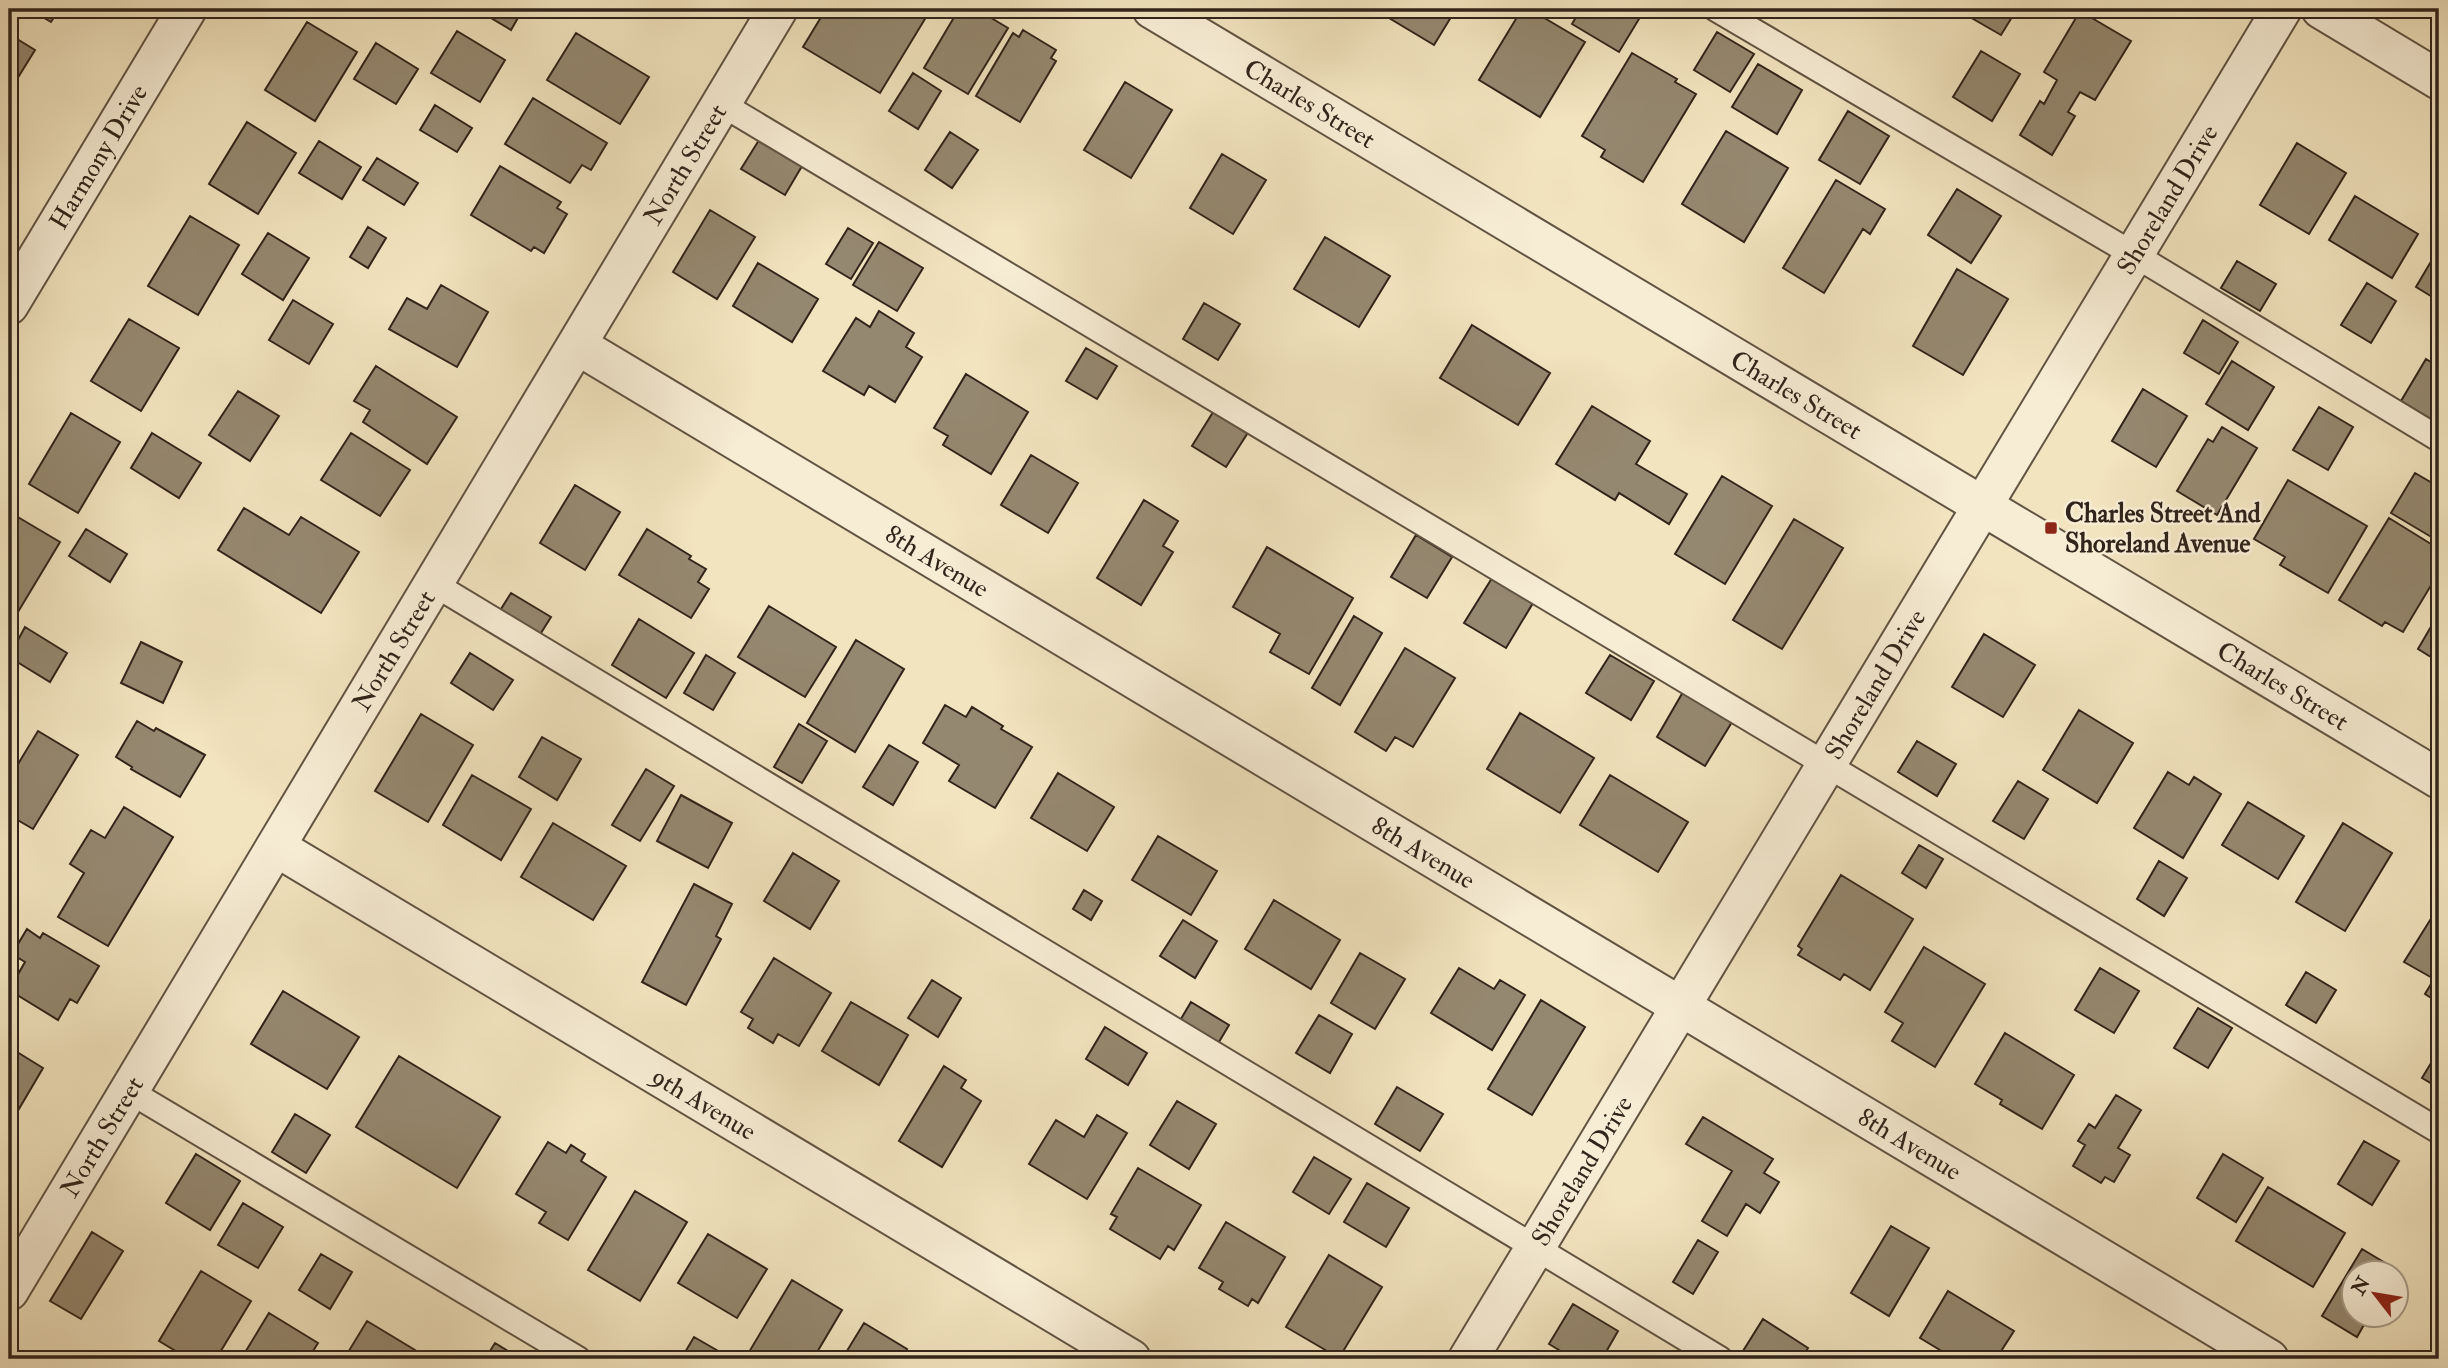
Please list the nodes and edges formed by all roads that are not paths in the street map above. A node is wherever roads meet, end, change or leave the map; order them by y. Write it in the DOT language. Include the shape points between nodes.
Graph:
graph roads {
  1 [pos="187,9"];
  2 [pos="778,9"];
  3 [pos="1152,9"];
  4 [pos="1716,9"];
  5 [pos="2282,9"];
  6 [pos="2321,9"];
  7 [pos="2439,80"];
  8 [pos="720,103"];
  9 [pos="2133,254"];
  10 [pos="9,305"];
  11 [pos="577,345"];
  12 [pos="2439,439"];
  13 [pos="1982,505"];
  14 [pos="434,584"];
  15 [pos="1826,764"];
  16 [pos="2439,779"];
  17 [pos="276,847"];
  18 [pos="1681,1007"];
  19 [pos="129,1091"];
  20 [pos="2439,1131"];
  21 [pos="1535,1249"];
  22 [pos="9,1291"];
  23 [pos="578,1359"];
  24 [pos="1131,1359"];
  25 [pos="1468,1359"];
  26 [pos="1720,1359"];
  27 [pos="2269,1359"];
  1 -- 10 [label="street, Harmony Drive"];
  2 -- 8 [label="street, North Street"];
  3 -- 13 [label="street, Charles Street"];
  4 -- 9 [label="lane"];
  5 -- 9 [label="street, Shoreland Drive"];
  6 -- 7 [label="street"];
  8 -- 11 [label="street, North Street"];
  8 -- 15 [label="lane"];
  9 -- 12 [label="lane"];
  9 -- 13 [label="street, Shoreland Drive"];
  11 -- 14 [label="street, North Street"];
  11 -- 18 [label="street, 8th Avenue"];
  13 -- 15 [label="street, Shoreland Drive"];
  13 -- 16 [label="street, Charles Street"];
  14 -- 17 [label="street, North Street"];
  14 -- 21 [label="lane"];
  15 -- 18 [label="street, Shoreland Drive"];
  15 -- 20 [label="lane"];
  17 -- 19 [label="street, North Street"];
  17 -- 24 [label="street, 9th Avenue"];
  18 -- 21 [label="street, Shoreland Drive"];
  18 -- 27 [label="street, 8th Avenue"];
  19 -- 22 [label="street, North Street"];
  19 -- 23 [label="lane"];
  21 -- 25 [label="street, Shoreland Drive"];
  21 -- 26 [label="lane"];
}
